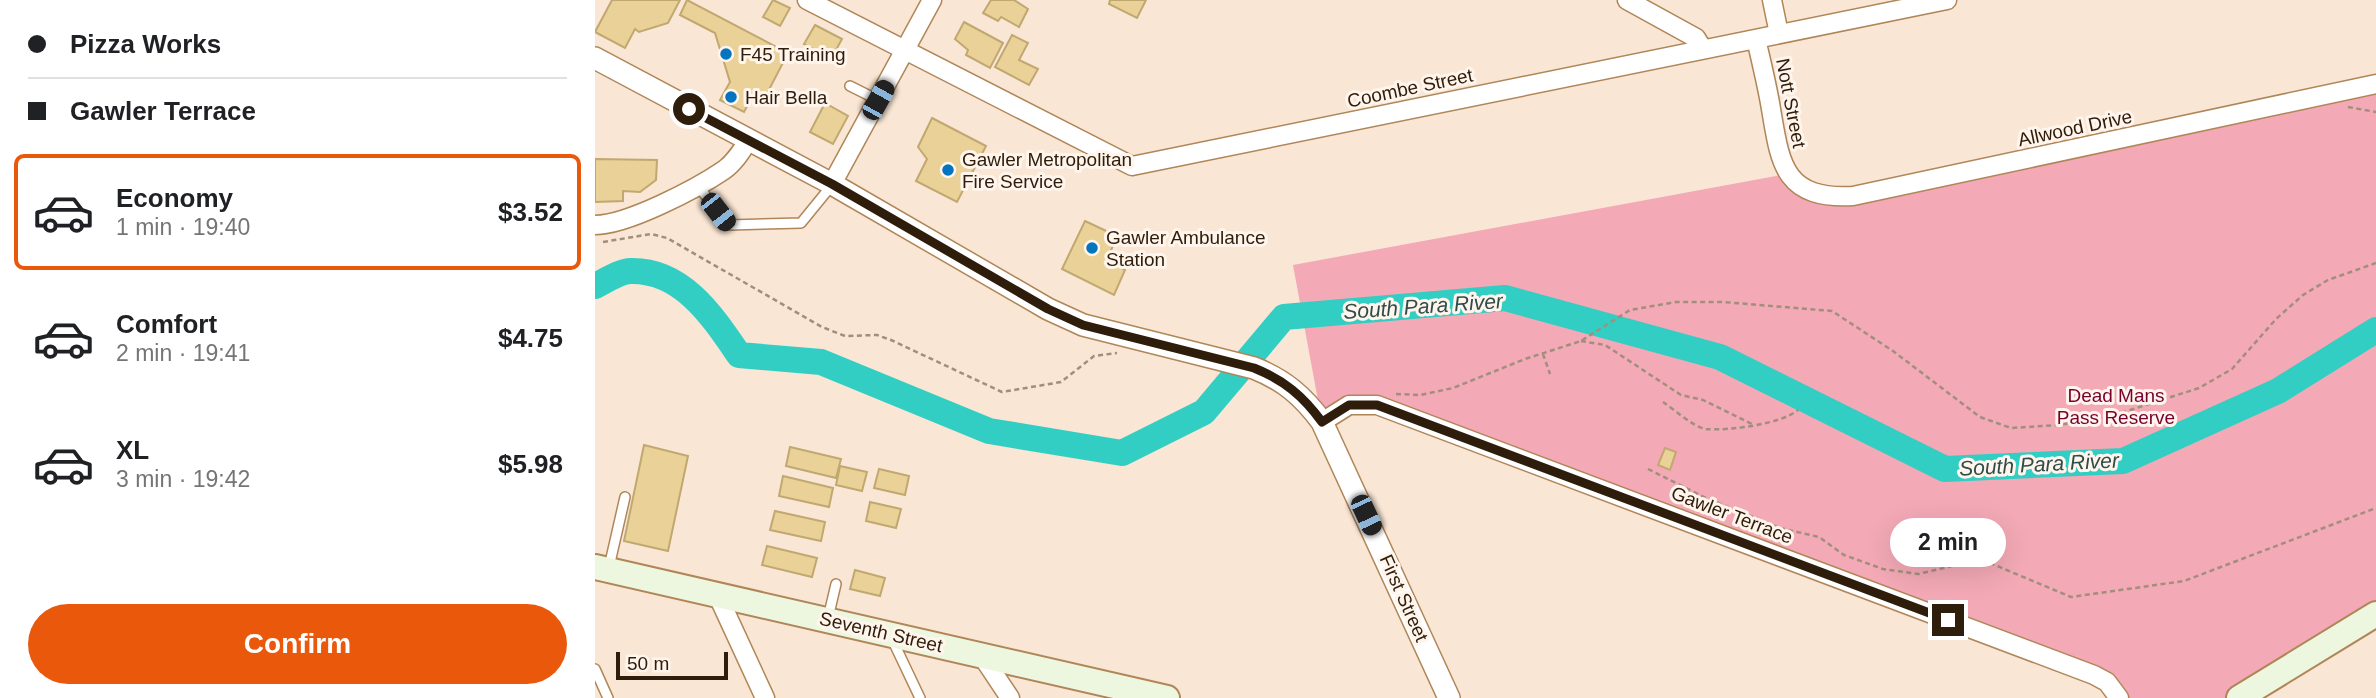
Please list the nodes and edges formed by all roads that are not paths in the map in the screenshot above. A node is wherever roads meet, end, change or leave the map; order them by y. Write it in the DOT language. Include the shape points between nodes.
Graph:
graph roads {
  1 [pos="807,0"];
  2 [pos="932,0"];
  3 [pos="1627,0"];
  4 [pos="1772,0"];
  5 [pos="1947,0"];
  6 [pos="1779,34"];
  7 [pos="1756,39"];
  8 [pos="1703,49"];
  9 [pos="904,52"];
  10 [pos="595,58"];
  11 [pos="2376,84"];
  12 [pos="850,86"];
  13 [pos="878,100"];
  14 [pos="748,141"];
  15 [pos="1787,174"];
  16 [pos="697,184"];
  17 [pos="832,184"];
  18 [pos="595,225"];
  19 [pos="1322,422"];
  20 [pos="625,497"];
  21 [pos="602,568"];
  22 [pos="836,584"];
  23 [pos="717,594"];
  24 [pos="2376,614"];
  25 [pos="828,620"];
  26 [pos="890,634"];
  27 [pos="982,656"];
  28 [pos="595,669"];
  29 [pos="608,698"];
  30 [pos="765,698"];
  31 [pos="920,698"];
  32 [pos="1010,698"];
  33 [pos="1167,698"];
  34 [pos="1449,698"];
  35 [pos="2119,698"];
  36 [pos="2239,698"];
  1 -- 9 [label="street, Coombe Street"];
  2 -- 9 [label="street"];
  3 -- 8 [label="street" via="1689,33"];
  4 -- 6 [label="street"];
  5 -- 6 [label="street, Coombe Street"];
  6 -- 7 [label="street, Coombe Street"];
  7 -- 8 [label="street, Coombe Street"];
  7 -- 15 [label="street, Nott Street"];
  8 -- 9 [label="street, Coombe Street" via="1132,166"];
  9 -- 13 [label="street"];
  10 -- 14 [label="street, First Street"];
  11 -- 15 [label="street, Allwood Drive" via="1853,196 1807,191"];
  12 -- 13 [label="lane"];
  13 -- 17 [label="street"];
  14 -- 16 [label="street" via="724,170"];
  14 -- 17 [label="street, First Street"];
  16 -- 17 [label="lane" via="729,225 801,223"];
  16 -- 18 [label="street" via="641,213 610,225"];
  17 -- 19 [label="street, First Street" via="1083,325 1275,376 1294,389"];
  19 -- 34 [label="street, First Street"];
  19 -- 35 [label="street, Gawler Terrace" via="1349,405 1377,405 2094,675 2107,682"];
  20 -- 21 [label="lane"];
  21 -- 23 [label="main road, Seventh Street"];
  22 -- 25 [label="lane"];
  23 -- 25 [label="main road, Seventh Street"];
  23 -- 30 [label="street"];
  24 -- 36 [label="main road"];
  25 -- 26 [label="main road, Seventh Street"];
  26 -- 27 [label="main road, Seventh Street"];
  26 -- 31 [label="lane"];
  27 -- 32 [label="street"];
  27 -- 33 [label="main road, Seventh Street"];
  28 -- 29 [label="lane"];
}
